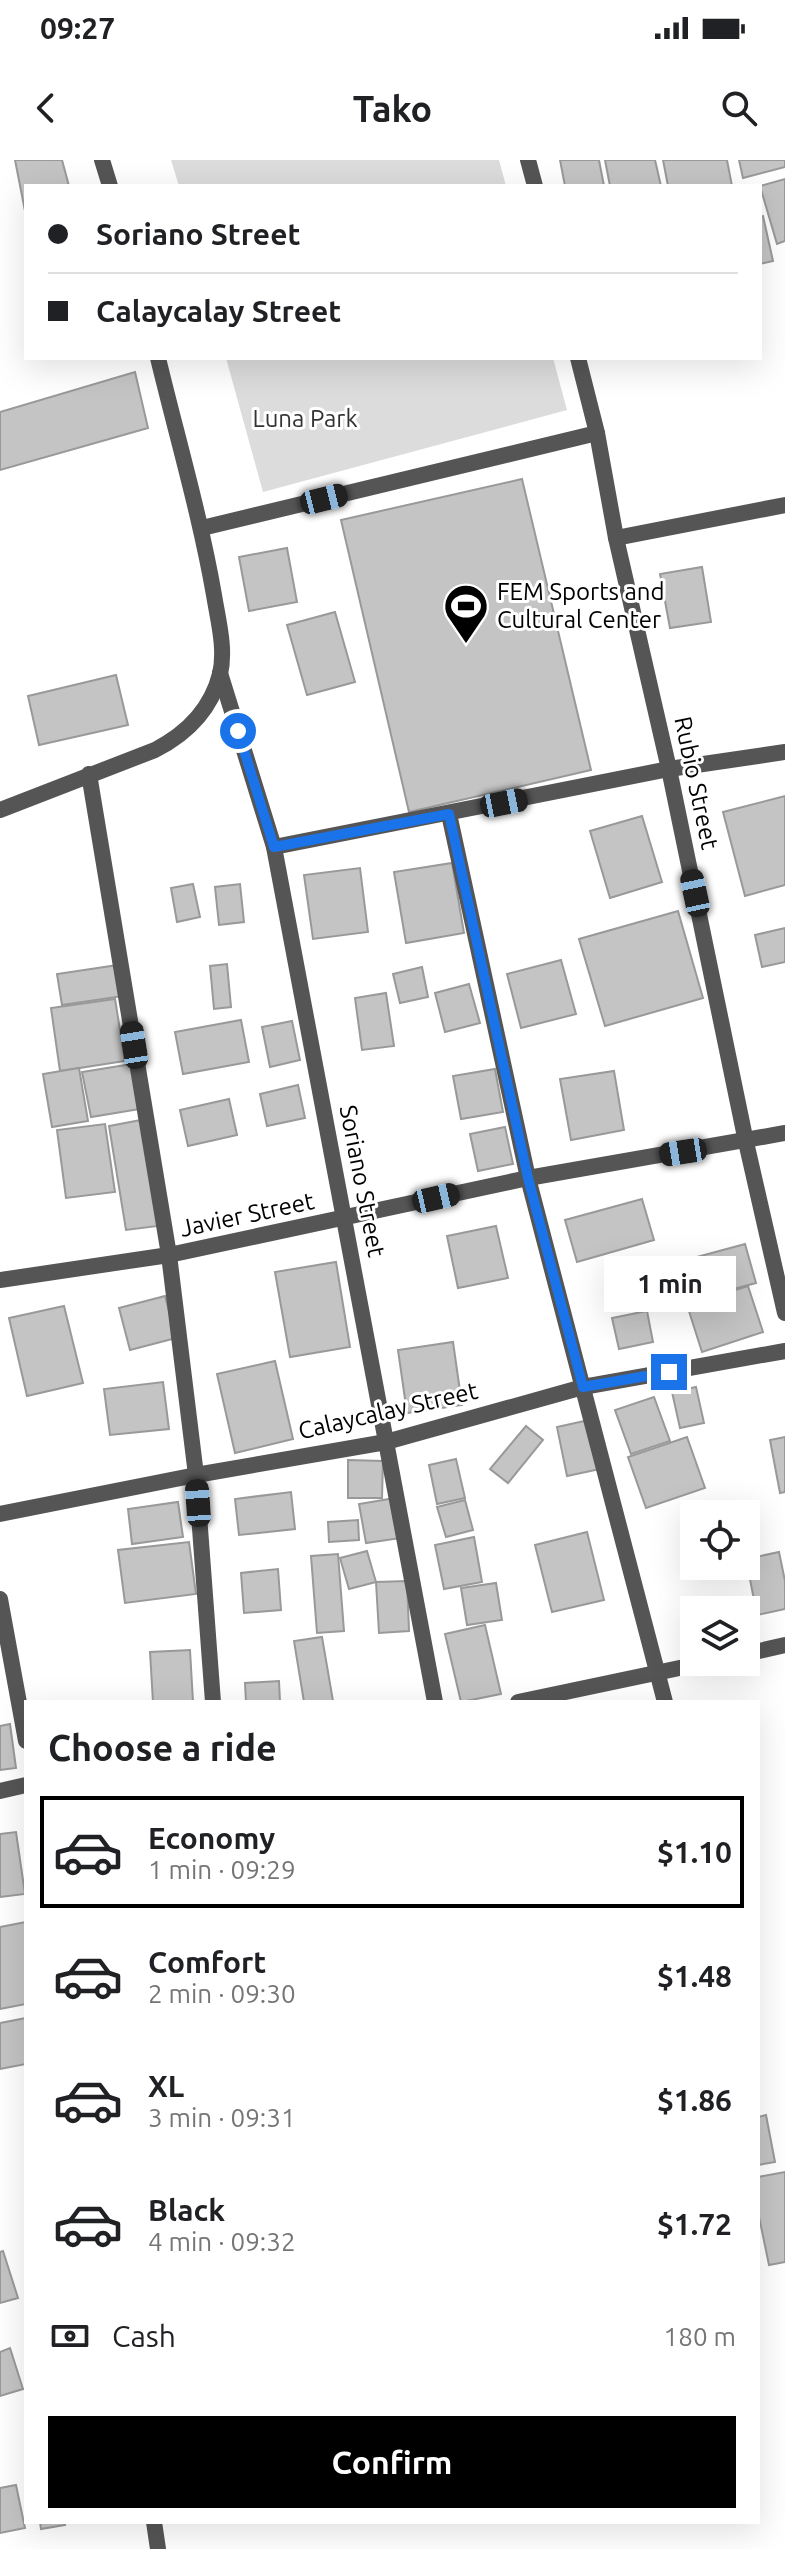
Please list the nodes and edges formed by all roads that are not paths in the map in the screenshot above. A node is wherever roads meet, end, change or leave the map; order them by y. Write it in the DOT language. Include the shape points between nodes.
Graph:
graph roads {
  1 [pos="102,160"];
  2 [pos="528,160"];
  3 [pos="109,184"];
  4 [pos="534,184"];
  5 [pos="159,360"];
  6 [pos="579,360"];
  7 [pos="597,433"];
  8 [pos="785,505"];
  9 [pos="202,528"];
  10 [pos="616,538"];
  11 [pos="220,673"];
  12 [pos="785,752"];
  13 [pos="669,769"];
  14 [pos="89,774"];
  15 [pos="0,810"];
  16 [pos="449,814"];
  17 [pos="274,847"];
  18 [pos="785,1133"];
  19 [pos="746,1142"];
  20 [pos="528,1178"];
  21 [pos="345,1219"];
  22 [pos="169,1255"];
  23 [pos="0,1280"];
  24 [pos="785,1313"];
  25 [pos="785,1351"];
  26 [pos="583,1387"];
  27 [pos="386,1442"];
  28 [pos="196,1475"];
  29 [pos="0,1514"];
  30 [pos="0,1599"];
  31 [pos="785,1645"];
  32 [pos="760,1651"];
  33 [pos="680,1668"];
  34 [pos="658,1673"];
  35 [pos="213,1700"];
  36 [pos="435,1700"];
  37 [pos="528,1700"];
  38 [pos="665,1700"];
  39 [pos="24,1730"];
  40 [pos="24,1785"];
  41 [pos="0,1791"];
  42 [pos="154,2524"];
  43 [pos="158,2549"];
  1 -- 3 [label="street"];
  2 -- 4 [label="street"];
  5 -- 9 [label="street"];
  6 -- 7 [label="street, Rubio Street"];
  7 -- 9 [label="street"];
  7 -- 10 [label="street, Rubio Street"];
  8 -- 10 [label="street"];
  9 -- 11 [label="street" via="220,633"];
  10 -- 13 [label="street, Rubio Street"];
  11 -- 14 [label="street" via="201,714 179,737"];
  11 -- 17 [label="street, Soriano Street"];
  12 -- 13 [label="street"];
  13 -- 16 [label="street"];
  13 -- 19 [label="street, Rubio Street"];
  14 -- 15 [label="street"];
  14 -- 22 [label="street"];
  16 -- 17 [label="street"];
  16 -- 20 [label="street"];
  17 -- 21 [label="street, Soriano Street"];
  18 -- 19 [label="street, Javier Street"];
  19 -- 20 [label="street, Javier Street"];
  19 -- 24 [label="street, Rubio Street"];
  20 -- 21 [label="street, Javier Street"];
  20 -- 26 [label="street"];
  21 -- 22 [label="street, Javier Street"];
  21 -- 27 [label="street, Soriano Street"];
  22 -- 23 [label="street, Javier Street"];
  22 -- 28 [label="street"];
  25 -- 26 [label="street, Calaycalay Street"];
  26 -- 27 [label="street, Calaycalay Street"];
  26 -- 34 [label="street"];
  27 -- 28 [label="street, Calaycalay Street"];
  27 -- 36 [label="street, Soriano Street"];
  28 -- 29 [label="street, Calaycalay Street"];
  28 -- 35 [label="street"];
  30 -- 39 [label="street"];
  31 -- 32 [label="street"];
  33 -- 34 [label="street"];
  34 -- 37 [label="street"];
  34 -- 38 [label="street"];
  40 -- 41 [label="street"];
  42 -- 43 [label="street"];
}
